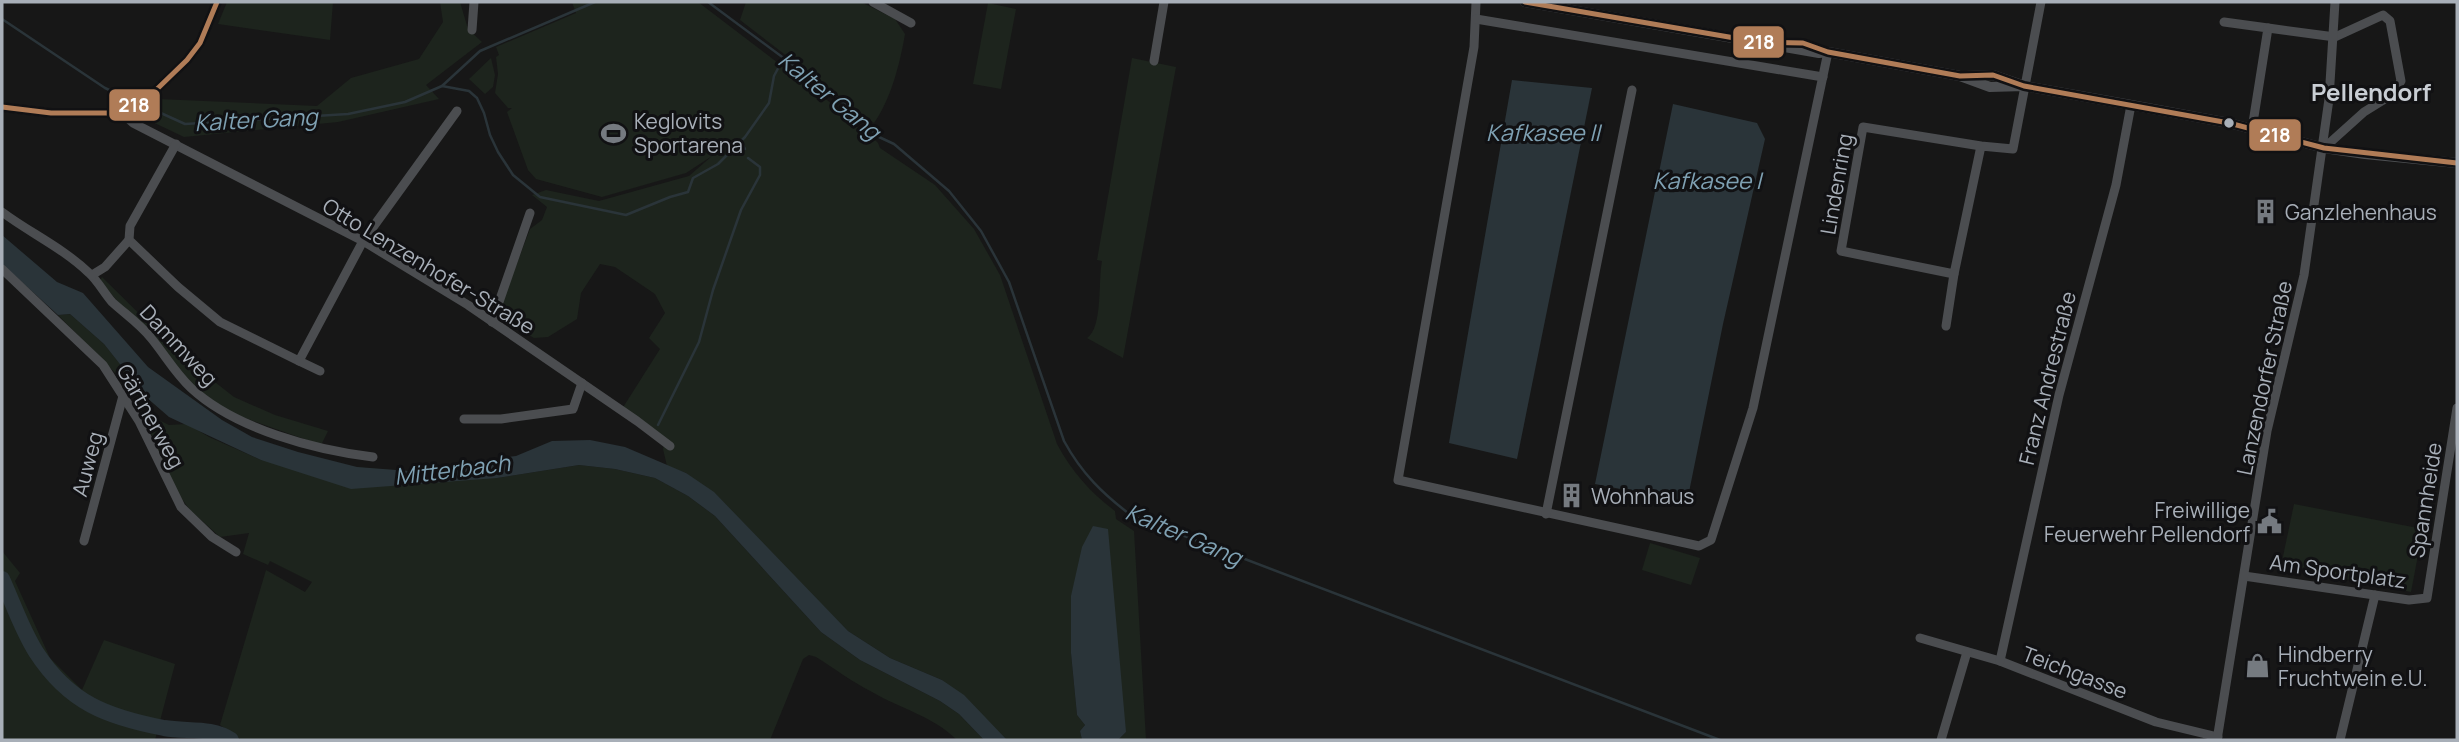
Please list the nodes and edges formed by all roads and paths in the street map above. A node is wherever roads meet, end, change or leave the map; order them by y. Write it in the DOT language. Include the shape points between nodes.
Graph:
graph roads {
  1 [pos="217,2"];
  2 [pos="474,2"];
  3 [pos="873,2"];
  4 [pos="1164,2"];
  5 [pos="1476,2"];
  6 [pos="1525,2"];
  7 [pos="2041,2"];
  8 [pos="2335,2"];
  9 [pos="1476,19"];
  10 [pos="2224,22"];
  11 [pos="911,23"];
  12 [pos="2267,29"];
  13 [pos="472,30"];
  14 [pos="2335,37"];
  15 [pos="1828,52"];
  16 [pos="1154,61"];
  17 [pos="1823,77"];
  18 [pos="2024,86"];
  19 [pos="1632,90"];
  20 [pos="2131,104"];
  21 [pos="2,107"];
  22 [pos="457,111"];
  23 [pos="122,113"];
  24 [pos="2252,129"];
  25 [pos="176,144"];
  26 [pos="2324,144"];
  27 [pos="1981,146"];
  28 [pos="2457,163"];
  29 [pos="2,212"];
  30 [pos="530,214"];
  31 [pos="129,240"];
  32 [pos="363,241"];
  33 [pos="2,269"];
  34 [pos="1955,274"];
  35 [pos="92,275"];
  36 [pos="492,322"];
  37 [pos="1946,326"];
  38 [pos="299,361"];
  39 [pos="320,371"];
  40 [pos="582,383"];
  41 [pos="123,396"];
  42 [pos="2457,408"];
  43 [pos="464,419"];
  44 [pos="670,446"];
  45 [pos="373,457"];
  46 [pos="1546,514"];
  47 [pos="84,541"];
  48 [pos="236,552"];
  49 [pos="2244,576"];
  50 [pos="2375,595"];
  51 [pos="2427,597"];
  52 [pos="1920,638"];
  53 [pos="1967,652"];
  54 [pos="2000,661"];
  55 [pos="2218,739"];
  56 [pos="1941,740"];
  57 [pos="2340,740"];
  1 -- 23 [label="street" via="200,43 187,60"];
  2 -- 13 [label="street"];
  3 -- 11 [label="street"];
  4 -- 16 [label="street"];
  5 -- 9 [label="street"];
  6 -- 15 [label="main road"];
  7 -- 18 [label="street"];
  8 -- 14 [label="street, Lanzendorfer Straße"];
  9 -- 17 [label="street"];
  9 -- 46 [label="street" via="1398,480"];
  10 -- 12 [label="street"];
  12 -- 14 [label="street"];
  12 -- 24 [label="street"];
  14 -- 26 [label="street, Lanzendorfer Straße"];
  14 -- 26 [label="street" via="2383,15 2390,22 2401,81 2393,94"];
  15 -- 17 [label="street"];
  15 -- 18 [label="main road" via="1960,76 1990,87"];
  17 -- 46 [label="street" via="1753,408 1711,540 1699,546"];
  18 -- 20 [label="main road"];
  18 -- 27 [label="street, Lindenring" via="2013,149"];
  19 -- 46 [label="street"];
  20 -- 24 [label="main road"];
  20 -- 54 [label="street, Franz Andrestraße" via="2116,185 2059,395"];
  21 -- 23 [label="street" via="51,113"];
  22 -- 32 [label="street"];
  23 -- 25 [label="street, Otto Lenzenhofer-Straße"];
  24 -- 26 [label="main road"];
  25 -- 31 [label="street" via="130,226"];
  25 -- 32 [label="street, Otto Lenzenhofer-Straße"];
  26 -- 28 [label="main road" via="2365,154"];
  26 -- 49 [label="street, Lanzendorfer Straße" via="2304,275 2267,431"];
  27 -- 34 [label="street"];
  27 -- 34 [label="street, Lindenring" via="1863,127 1841,251"];
  29 -- 35 [label="street, Dammweg"];
  30 -- 36 [label="street"];
  31 -- 35 [label="street"];
  31 -- 38 [label="street" via="220,321"];
  32 -- 36 [label="street, Otto Lenzenhofer-Straße"];
  32 -- 38 [label="street"];
  33 -- 41 [label="street, Gärtnerweg" via="103,365"];
  34 -- 37 [label="street"];
  35 -- 45 [label="street, Dammweg" via="111,301 150,337 171,367 216,408 340,453"];
  36 -- 40 [label="street, Otto Lenzenhofer-Straße"];
  38 -- 39 [label="street"];
  40 -- 43 [label="street" via="573,410"];
  40 -- 44 [label="street, Otto Lenzenhofer-Straße"];
  41 -- 47 [label="street, Auweg"];
  41 -- 48 [label="street, Gärtnerweg" via="181,507 212,537"];
  42 -- 51 [label="street, Spannheide"];
  49 -- 50 [label="street, Am Sportplatz"];
  49 -- 55 [label="street, Lanzendorfer Straße"];
  50 -- 51 [label="street, Am Sportplatz" via="2409,600"];
  50 -- 57 [label="street"];
  52 -- 53 [label="street, Teichgasse"];
  53 -- 54 [label="street, Teichgasse"];
  53 -- 56 [label="street"];
  54 -- 55 [label="street, Teichgasse" via="2156,722"];
}
